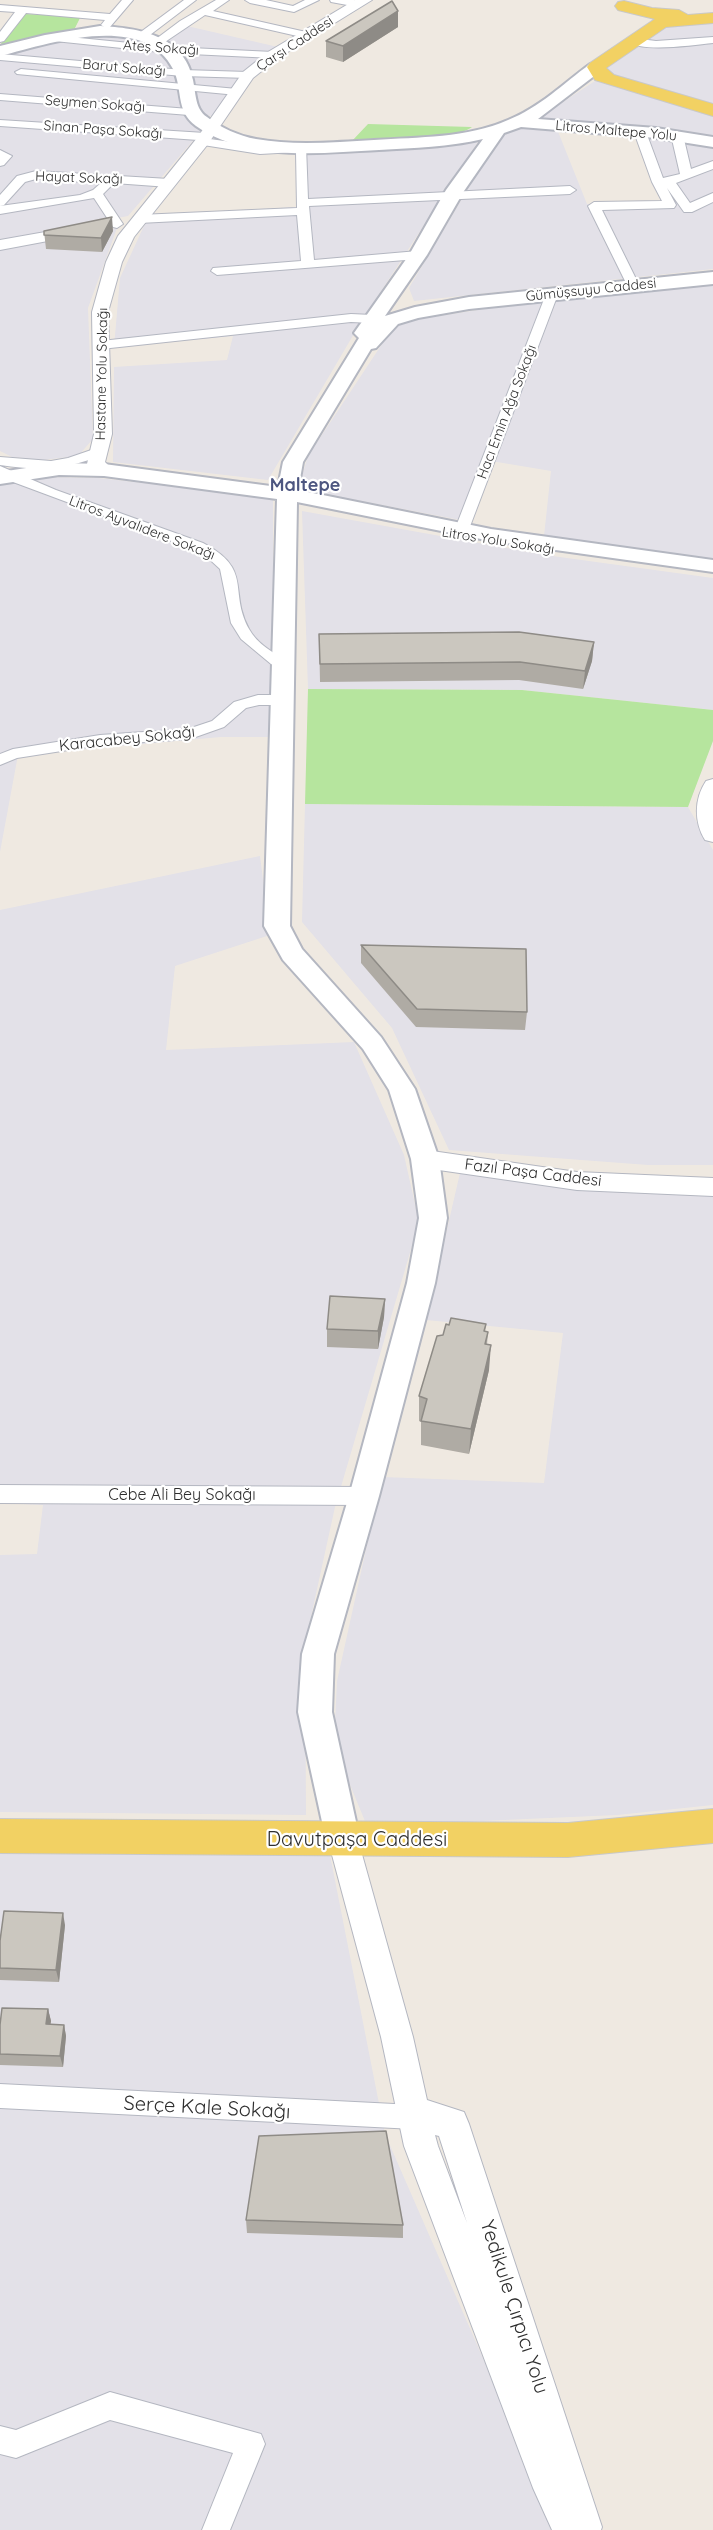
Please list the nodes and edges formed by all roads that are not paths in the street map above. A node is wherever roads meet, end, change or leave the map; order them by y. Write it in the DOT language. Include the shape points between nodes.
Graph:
graph roads {
  1 [pos="128,0"];
  2 [pos="191,0"];
  3 [pos="224,0"];
  4 [pos="250,0"];
  5 [pos="314,0"];
  6 [pos="335,0"];
  7 [pos="362,2"];
  8 [pos="618,3"];
  9 [pos="0,8"];
  10 [pos="23,10"];
  11 [pos="204,12"];
  12 [pos="713,16"];
  13 [pos="113,17"];
  14 [pos="102,30"];
  15 [pos="306,35"];
  16 [pos="142,36"];
  17 [pos="637,37"];
  18 [pos="49,38"];
  19 [pos="0,39"];
  20 [pos="713,40"];
  21 [pos="164,46"];
  22 [pos="0,51"];
  23 [pos="273,55"];
  24 [pos="0,57"];
  25 [pos="596,68"];
  26 [pos="10,71"];
  27 [pos="248,75"];
  28 [pos="184,81"];
  29 [pos="66,90"];
  30 [pos="237,92"];
  31 [pos="0,97"];
  32 [pos="713,110"];
  33 [pos="189,111"];
  34 [pos="518,122"];
  35 [pos="1,126"];
  36 [pos="44,126"];
  37 [pos="498,130"];
  38 [pos="640,132"];
  39 [pos="207,135"];
  40 [pos="677,135"];
  41 [pos="713,142"];
  42 [pos="302,148"];
  43 [pos="0,154"];
  44 [pos="0,162"];
  45 [pos="713,165"];
  46 [pos="686,175"];
  47 [pos="113,178"];
  48 [pos="663,182"];
  49 [pos="169,183"];
  50 [pos="570,190"];
  51 [pos="97,193"];
  52 [pos="451,195"];
  53 [pos="713,197"];
  54 [pos="0,202"];
  55 [pos="303,207"];
  56 [pos="0,210"];
  57 [pos="139,219"];
  58 [pos="117,224"];
  59 [pos="0,245"];
  60 [pos="418,255"];
  61 [pos="308,265"];
  62 [pos="217,271"];
  63 [pos="713,278"];
  64 [pos="633,285"];
  65 [pos="392,293"];
  66 [pos="552,294"];
  67 [pos="470,303"];
  68 [pos="372,319"];
  69 [pos="101,345"];
  70 [pos="342,380"];
  71 [pos="102,460"];
  72 [pos="10,471"];
  73 [pos="287,494"];
  74 [pos="461,532"];
  75 [pos="713,566"];
  76 [pos="713,572"];
  77 [pos="283,665"];
  78 [pos="282,700"];
  79 [pos="0,760"];
  80 [pos="713,786"];
  81 [pos="713,835"];
  82 [pos="425,1159"];
  83 [pos="713,1187"];
  84 [pos="0,1494"];
  85 [pos="364,1496"];
  86 [pos="713,1826"];
  87 [pos="0,1836"];
  88 [pos="343,1840"];
  89 [pos="0,2096"];
  90 [pos="414,2117"];
  91 [pos="0,2440"];
  92 [pos="216,2530"];
  93 [pos="572,2530"];
  94 [pos="585,2530"];
  1 -- 13 [label="street"];
  2 -- 16 [label="street"];
  3 -- 11 [label="street"];
  4 -- 5 [label="street" via="294,9"];
  6 -- 7 [label="street"];
  7 -- 15 [label="street, Çarşı Caddesi"];
  8 -- 12 [label="main road" via="664,15"];
  8 -- 17 [label="main road" via="641,15 646,26"];
  9 -- 10 [label="street"];
  10 -- 13 [label="street"];
  10 -- 19 [label="street"];
  11 -- 15 [label="street"];
  11 -- 21 [label="street"];
  12 -- 17 [label="main road" via="662,22"];
  13 -- 14 [label="street"];
  14 -- 16 [label="main road"];
  14 -- 18 [label="main road"];
  15 -- 23 [label="street, Çarşı Caddesi"];
  16 -- 21 [label="main road"];
  17 -- 20 [label="street" via="656,44"];
  17 -- 25 [label="main road"];
  18 -- 21 [label="street, Ateş Sokağı"];
  18 -- 22 [label="main road"];
  21 -- 23 [label="street, Ateş Sokağı"];
  21 -- 28 [label="main road"];
  23 -- 27 [label="street, Çarşı Caddesi"];
  24 -- 28 [label="street, Barut Sokağı"];
  25 -- 32 [label="main road" via="608,79"];
  25 -- 34 [label="main road"];
  26 -- 29 [label="street"];
  27 -- 28 [label="street, Barut Sokağı"];
  27 -- 30 [label="street, Çarşı Caddesi"];
  28 -- 29 [label="street"];
  28 -- 30 [label="street"];
  28 -- 33 [label="main road"];
  29 -- 31 [label="street, Seymen Sokağı"];
  29 -- 33 [label="street, Seymen Sokağı"];
  29 -- 36 [label="street"];
  30 -- 39 [label="street, Çarşı Caddesi"];
  33 -- 39 [label="main road"];
  34 -- 37 [label="main road"];
  34 -- 38 [label="main road, Litros Maltepe Yolu"];
  35 -- 36 [label="street, Sinan Paşa Sokağı"];
  36 -- 39 [label="street, Sinan Paşa Sokağı"];
  37 -- 42 [label="main road" via="417,142"];
  37 -- 52 [label="main road"];
  38 -- 40 [label="main road, Litros Maltepe Yolu"];
  38 -- 48 [label="street"];
  39 -- 42 [label="main road"];
  39 -- 49 [label="street, Hastane Yolu Sokağı"];
  40 -- 41 [label="main road, Litros Maltepe Yolu"];
  40 -- 46 [label="street"];
  42 -- 55 [label="street"];
  43 -- 44 [label="street" via="6,156"];
  45 -- 46 [label="street"];
  46 -- 48 [label="street"];
  47 -- 49 [label="street, Hayat Sokağı"];
  47 -- 51 [label="street"];
  47 -- 54 [label="street, Hayat Sokağı" via="36,175 21,179"];
  48 -- 53 [label="street" via="688,209"];
  48 -- 64 [label="street" via="670,205 594,206"];
  49 -- 57 [label="street, Hastane Yolu Sokağı"];
  50 -- 52 [label="street"];
  51 -- 56 [label="street"];
  51 -- 58 [label="street"];
  52 -- 55 [label="street"];
  52 -- 60 [label="main road"];
  55 -- 57 [label="street"];
  55 -- 61 [label="street"];
  57 -- 58 [label="street"];
  57 -- 69 [label="street, Hastane Yolu Sokağı" via="114,262 100,312"];
  58 -- 59 [label="street"];
  60 -- 61 [label="street"];
  60 -- 65 [label="main road"];
  61 -- 62 [label="street"];
  63 -- 64 [label="main road, Gümüşsuyu Caddesi"];
  64 -- 66 [label="main road, Gümüşsuyu Caddesi"];
  65 -- 67 [label="main road" via="397,301 407,305"];
  65 -- 68 [label="main road"];
  66 -- 67 [label="main road, Gümüşsuyu Caddesi"];
  66 -- 74 [label="street, Hacı Emin Ağa Sokağı"];
  67 -- 70 [label="main road" via="391,320"];
  68 -- 69 [label="street" via="351,318"];
  68 -- 70 [label="main road" via="376,322 372,332"];
  69 -- 71 [label="street, Hastane Yolu Sokağı"];
  70 -- 73 [label="main road" via="293,462"];
  71 -- 72 [label="main road, Litros Yolu Sokağı" via="58,469"];
  71 -- 73 [label="main road, Litros Yolu Sokağı"];
  72 -- 77 [label="street, Litros Ayvalıdere Sokağı" via="219,557 229,569 244,633"];
  73 -- 74 [label="main road, Litros Yolu Sokağı" via="320,507"];
  73 -- 77 [label="main road"];
  74 -- 75 [label="main road, Litros Yolu Sokağı"];
  74 -- 76 [label="main road, Litros Yolu Sokağı"];
  77 -- 78 [label="main road"];
  78 -- 79 [label="street, Karacabey Sokağı" via="245,703 218,724 190,734 100,740 13,754"];
  78 -- 82 [label="main road" via="278,926 292,954 372,1044 402,1089"];
  80 -- 81 [label="street" via="707,799 707,821"];
  82 -- 83 [label="street, Fazıl Paşa Caddesi" via="577,1181"];
  82 -- 85 [label="main road" via="433,1218 421,1283"];
  84 -- 85 [label="street, Cebe Ali Bey Sokağı"];
  85 -- 88 [label="main road" via="318,1654 315,1712"];
  86 -- 88 [label="main road, Davutpaşa Caddesi" via="568,1840"];
  87 -- 88 [label="main road, Davutpaşa Caddesi"];
  88 -- 90 [label="street, Yedikule Çırpıcı Yolu" via="397,2037"];
  89 -- 90 [label="street, Serçe Kale Sokağı"];
  90 -- 93 [label="street, Yedikule Çırpıcı Yolu" via="464,2261 551,2488"];
  90 -- 94 [label="street, Yedikule Çırpıcı Yolu" via="424,2115 452,2124"];
  91 -- 92 [label="street" via="16,2444 110,2406 251,2444"];
}
